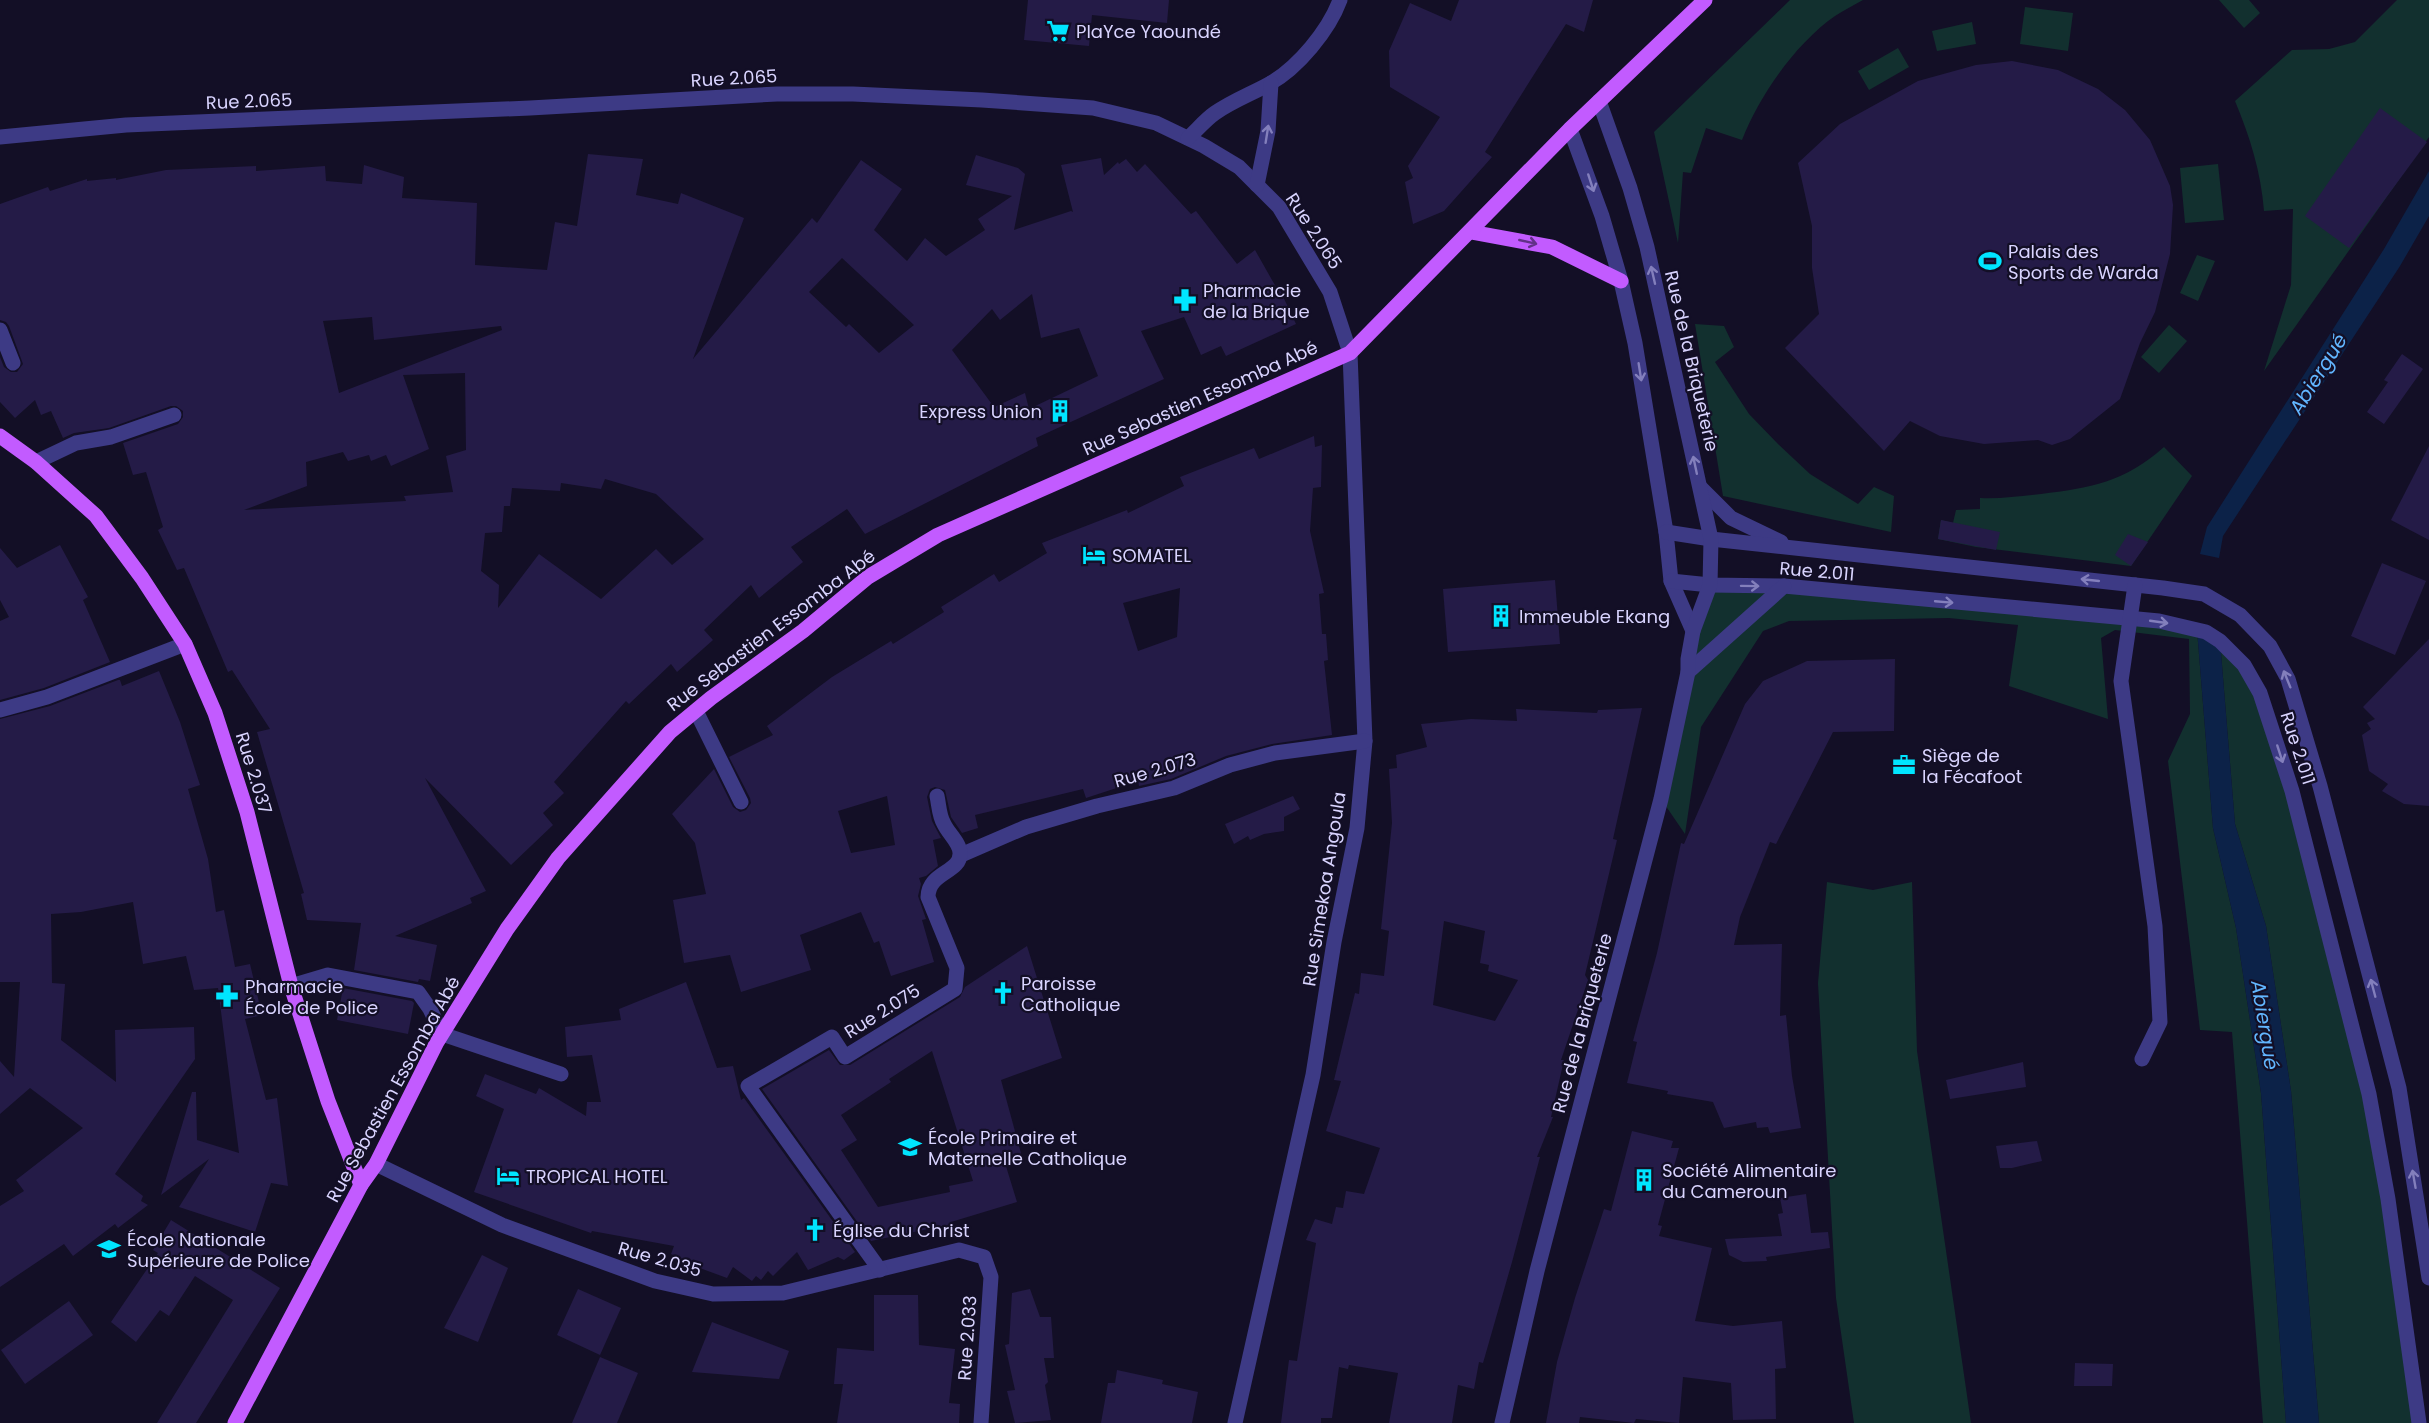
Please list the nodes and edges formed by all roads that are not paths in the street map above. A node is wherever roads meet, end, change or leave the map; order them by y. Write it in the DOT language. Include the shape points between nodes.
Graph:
graph roads {
  1 [pos="1341,0"];
  2 [pos="1705,0"];
  3 [pos="1271,83"];
  4 [pos="1599,102"];
  5 [pos="1570,129"];
  6 [pos="0,137"];
  7 [pos="1188,138"];
  8 [pos="1257,185"];
  9 [pos="1471,232"];
  10 [pos="1621,281"];
  11 [pos="0,330"];
  12 [pos="1350,353"];
  13 [pos="13,363"];
  14 [pos="174,415"];
  15 [pos="0,436"];
  16 [pos="36,462"];
  17 [pos="1701,489"];
  18 [pos="1666,532"];
  19 [pos="1711,539"];
  20 [pos="1792,547"];
  21 [pos="1671,581"];
  22 [pos="1710,585"];
  23 [pos="2135,585"];
  24 [pos="1784,586"];
  25 [pos="2129,619"];
  26 [pos="1693,631"];
  27 [pos="185,644"];
  28 [pos="1688,672"];
  29 [pos="0,710"];
  30 [pos="696,711"];
  31 [pos="1365,741"];
  32 [pos="937,796"];
  33 [pos="741,802"];
  34 [pos="961,855"];
  35 [pos="291,986"];
  36 [pos="442,1034"];
  37 [pos="2142,1059"];
  38 [pos="561,1074"];
  39 [pos="375,1164"];
  40 [pos="361,1185"];
  41 [pos="984,1257"];
  42 [pos="880,1270"];
  43 [pos="2429,1278"];
  44 [pos="235,1423"];
  45 [pos="981,1423"];
  46 [pos="1235,1423"];
  47 [pos="1502,1423"];
  48 [pos="2419,1423"];
  1 -- 3 [label="street" via="1334,18 1300,59"];
  2 -- 4 [label="main road, Rue Sebastien Essomba Abé"];
  3 -- 7 [label="street" via="1214,114"];
  8 -- 3 [label="street, one-way" via="1268,131"];
  4 -- 5 [label="main road, Rue Sebastien Essomba Abé"];
  17 -- 4 [label="street, Rue de la Briqueterie, one-way" via="1647,247"];
  5 -- 9 [label="main road, Rue Sebastien Essomba Abé"];
  5 -- 10 [label="street, one-way"];
  6 -- 7 [label="street, Rue 2.065" via="126,125 777,94 853,94 1093,108 1156,123"];
  7 -- 8 [label="street, Rue 2.065" via="1239,167"];
  8 -- 12 [label="street, Rue 2.065" via="1280,207 1330,292"];
  9 -- 10 [label="main road, one-way" via="1552,247"];
  9 -- 12 [label="main road, Rue Sebastien Essomba Abé"];
  10 -- 18 [label="street, one-way"];
  11 -- 13 [label="street"];
  12 -- 30 [label="main road, Rue Sebastien Essomba Abé" via="938,535 868,577"];
  12 -- 31 [label="street, Rue Simekoa Angoula"];
  14 -- 16 [label="street" via="111,437 76,443"];
  15 -- 16 [label="main road, Rue 2.037"];
  16 -- 27 [label="main road, Rue 2.037" via="96,516"];
  17 -- 19 [label="street, Rue de la Briqueterie"];
  17 -- 20 [label="street" via="1731,518"];
  18 -- 19 [label="street, Rue 2.011"];
  18 -- 21 [label="street"];
  19 -- 20 [label="street, Rue 2.011"];
  19 -- 22 [label="street, Rue de la Briqueterie"];
  23 -- 20 [label="street, Rue 2.011, one-way"];
  21 -- 22 [label="street, Rue 2.011"];
  21 -- 26 [label="street"];
  22 -- 24 [label="street, Rue 2.011, one-way"];
  22 -- 26 [label="street, Rue de la Briqueterie"];
  23 -- 25 [label="street"];
  43 -- 23 [label="street, Rue 2.011, one-way" via="2399,1088 2288,679 2270,646 2240,615 2204,594"];
  24 -- 25 [label="street, Rue 2.011, one-way"];
  24 -- 28 [label="street"];
  25 -- 37 [label="street" via="2121,681 2159,980 2160,1022"];
  25 -- 48 [label="street, Rue 2.011, one-way" via="2159,621 2206,632 2244,665 2260,693 2292,791 2369,1094 2388,1199"];
  26 -- 28 [label="street, Rue de la Briqueterie"];
  27 -- 29 [label="street" via="47,697"];
  27 -- 35 [label="main road, Rue 2.037" via="215,714 247,812"];
  28 -- 47 [label="street, Rue de la Briqueterie" via="1661,799 1537,1271"];
  30 -- 33 [label="street"];
  30 -- 36 [label="main road, Rue Sebastien Essomba Abé" via="670,732 558,858 507,929"];
  31 -- 34 [label="street, Rue 2.073" via="1275,753 1230,765 1174,788 1026,827"];
  31 -- 46 [label="street, Rue Simekoa Angoula" via="1357,828 1313,1075"];
  32 -- 34 [label="street" via="942,822"];
  34 -- 42 [label="street, Rue 2.075" via="958,863 928,888 928,897 957,968 955,989 845,1057 832,1037 748,1086"];
  35 -- 36 [label="street" via="328,975 418,992"];
  35 -- 40 [label="main road, Rue 2.037" via="328,1101"];
  36 -- 38 [label="street"];
  36 -- 39 [label="main road, Rue Sebastien Essomba Abé"];
  39 -- 40 [label="main road, Rue Sebastien Essomba Abé"];
  39 -- 42 [label="street, Rue 2.035" via="502,1225 655,1281 713,1294 783,1293"];
  40 -- 44 [label="main road, Rue Sebastien Essomba Abé"];
  41 -- 42 [label="street, Rue 2.035" via="959,1250"];
  41 -- 45 [label="street, Rue 2.033" via="991,1277"];
}
